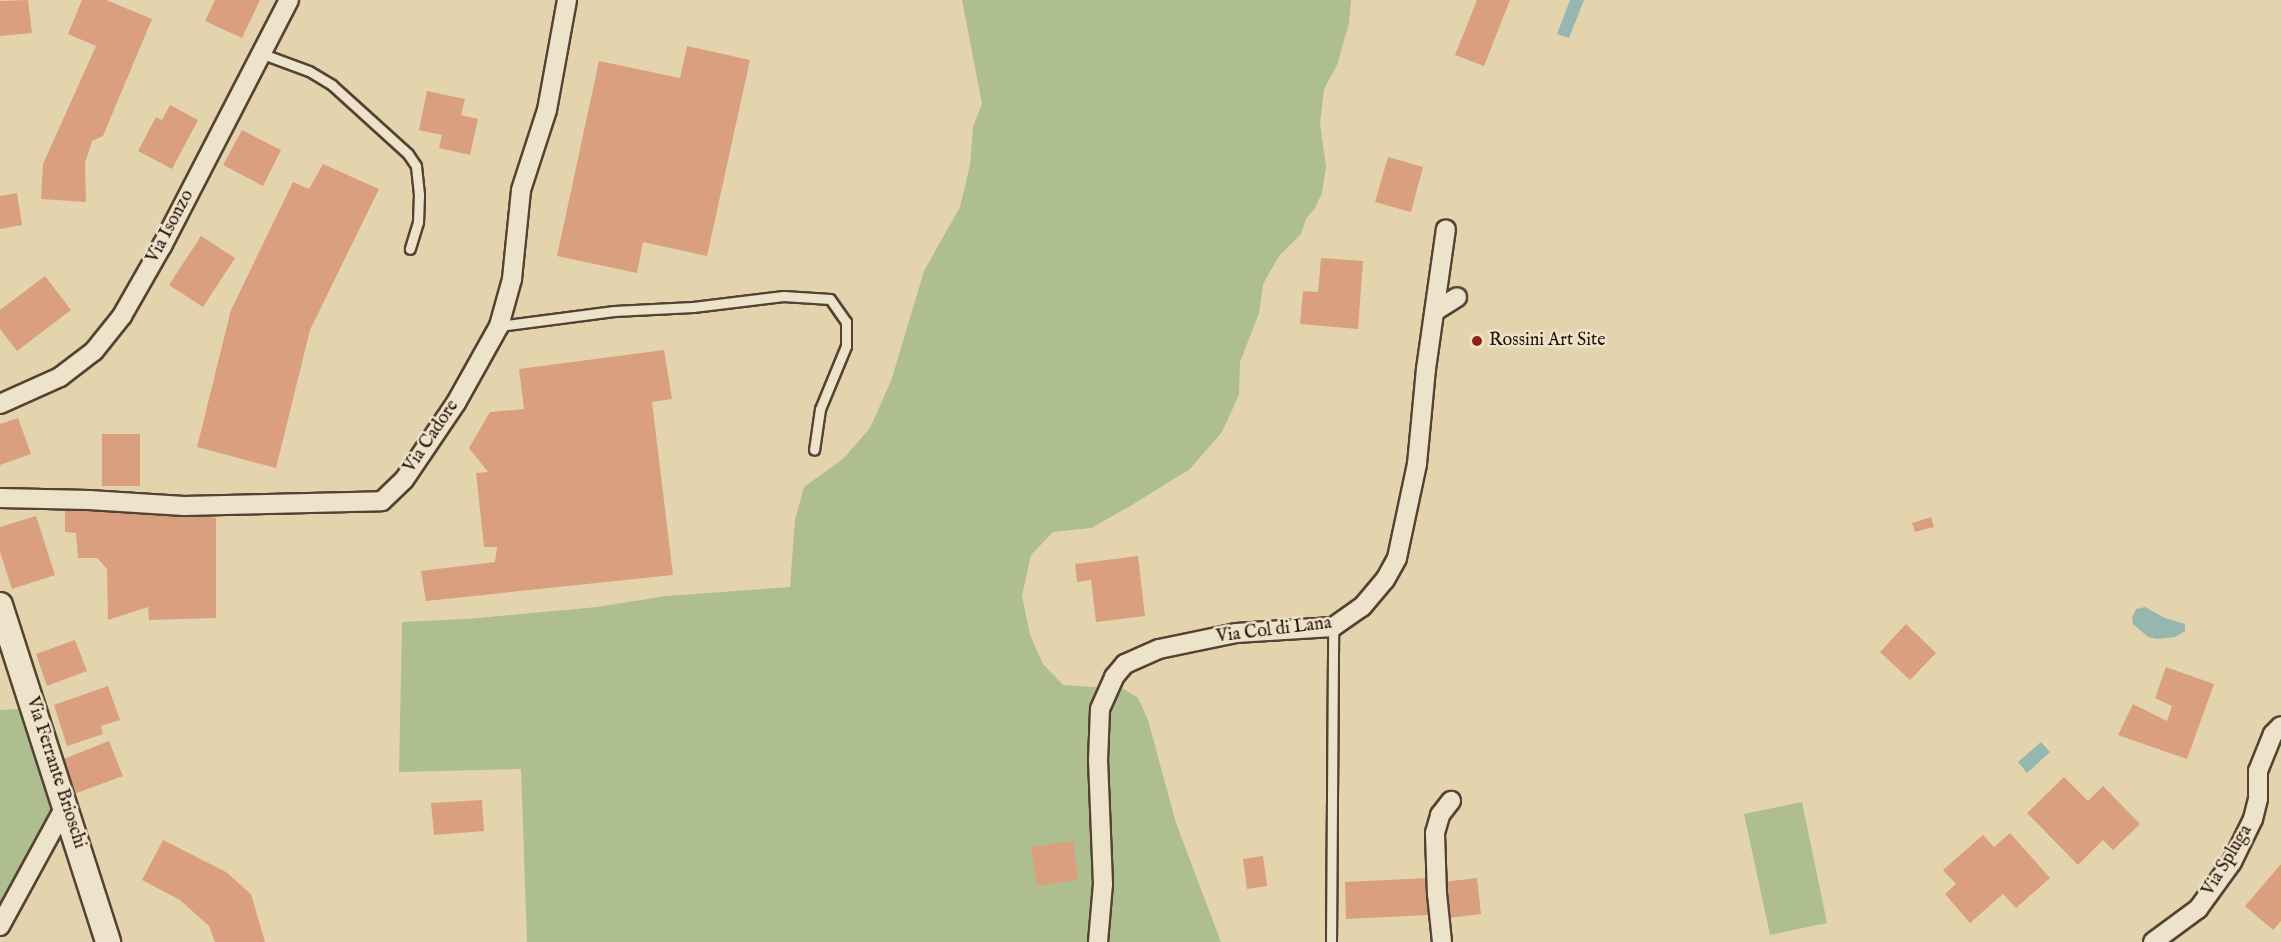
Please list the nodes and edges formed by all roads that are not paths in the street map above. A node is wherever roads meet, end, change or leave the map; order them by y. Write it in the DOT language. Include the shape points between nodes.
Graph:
graph roads {
  1 [pos="289,0"];
  2 [pos="567,0"];
  3 [pos="260,53"];
  4 [pos="1446,229"];
  5 [pos="410,249"];
  6 [pos="1457,297"];
  7 [pos="1435,311"];
  8 [pos="499,326"];
  9 [pos="0,404"];
  10 [pos="814,450"];
  11 [pos="0,498"];
  12 [pos="0,605"];
  13 [pos="1333,627"];
  14 [pos="2281,726"];
  15 [pos="1450,801"];
  16 [pos="66,805"];
  17 [pos="0,926"];
  18 [pos="108,942"];
  19 [pos="1098,942"];
  20 [pos="1331,942"];
  21 [pos="1442,942"];
  22 [pos="2152,942"];
  1 -- 3 [label="street, Via Isonzo"];
  2 -- 8 [label="street, Via Cadore" via="548,110 521,190 512,279"];
  3 -- 5 [label="lane" via="309,71 332,85 408,154 416,166 419,194 418,222"];
  3 -- 9 [label="street, Via Isonzo" via="122,316 94,351 60,377"];
  4 -- 7 [label="street, Via Col di Lana"];
  6 -- 7 [label="street"];
  7 -- 13 [label="street, Via Col di Lana" via="1417,464 1397,558 1362,607"];
  8 -- 10 [label="lane" via="783,296 830,298 846,322 846,346 820,409"];
  8 -- 11 [label="street, Via Cadore" via="456,403 404,480 382,501 214,506"];
  12 -- 16 [label="street, Via Ferrante Brioschi"];
  13 -- 19 [label="street, Via Col di Lana" via="1236,633 1159,649 1125,664 1114,677 1100,709 1098,771 1103,884"];
  13 -- 20 [label="lane"];
  14 -- 22 [label="street, Via Spluga" via="2273,734 2258,771 2258,800 2253,819 2232,862 2198,909"];
  15 -- 21 [label="street" via="1440,815 1435,833"];
  16 -- 17 [label="street"];
  16 -- 18 [label="street, Via Ferrante Brioschi"];
}
